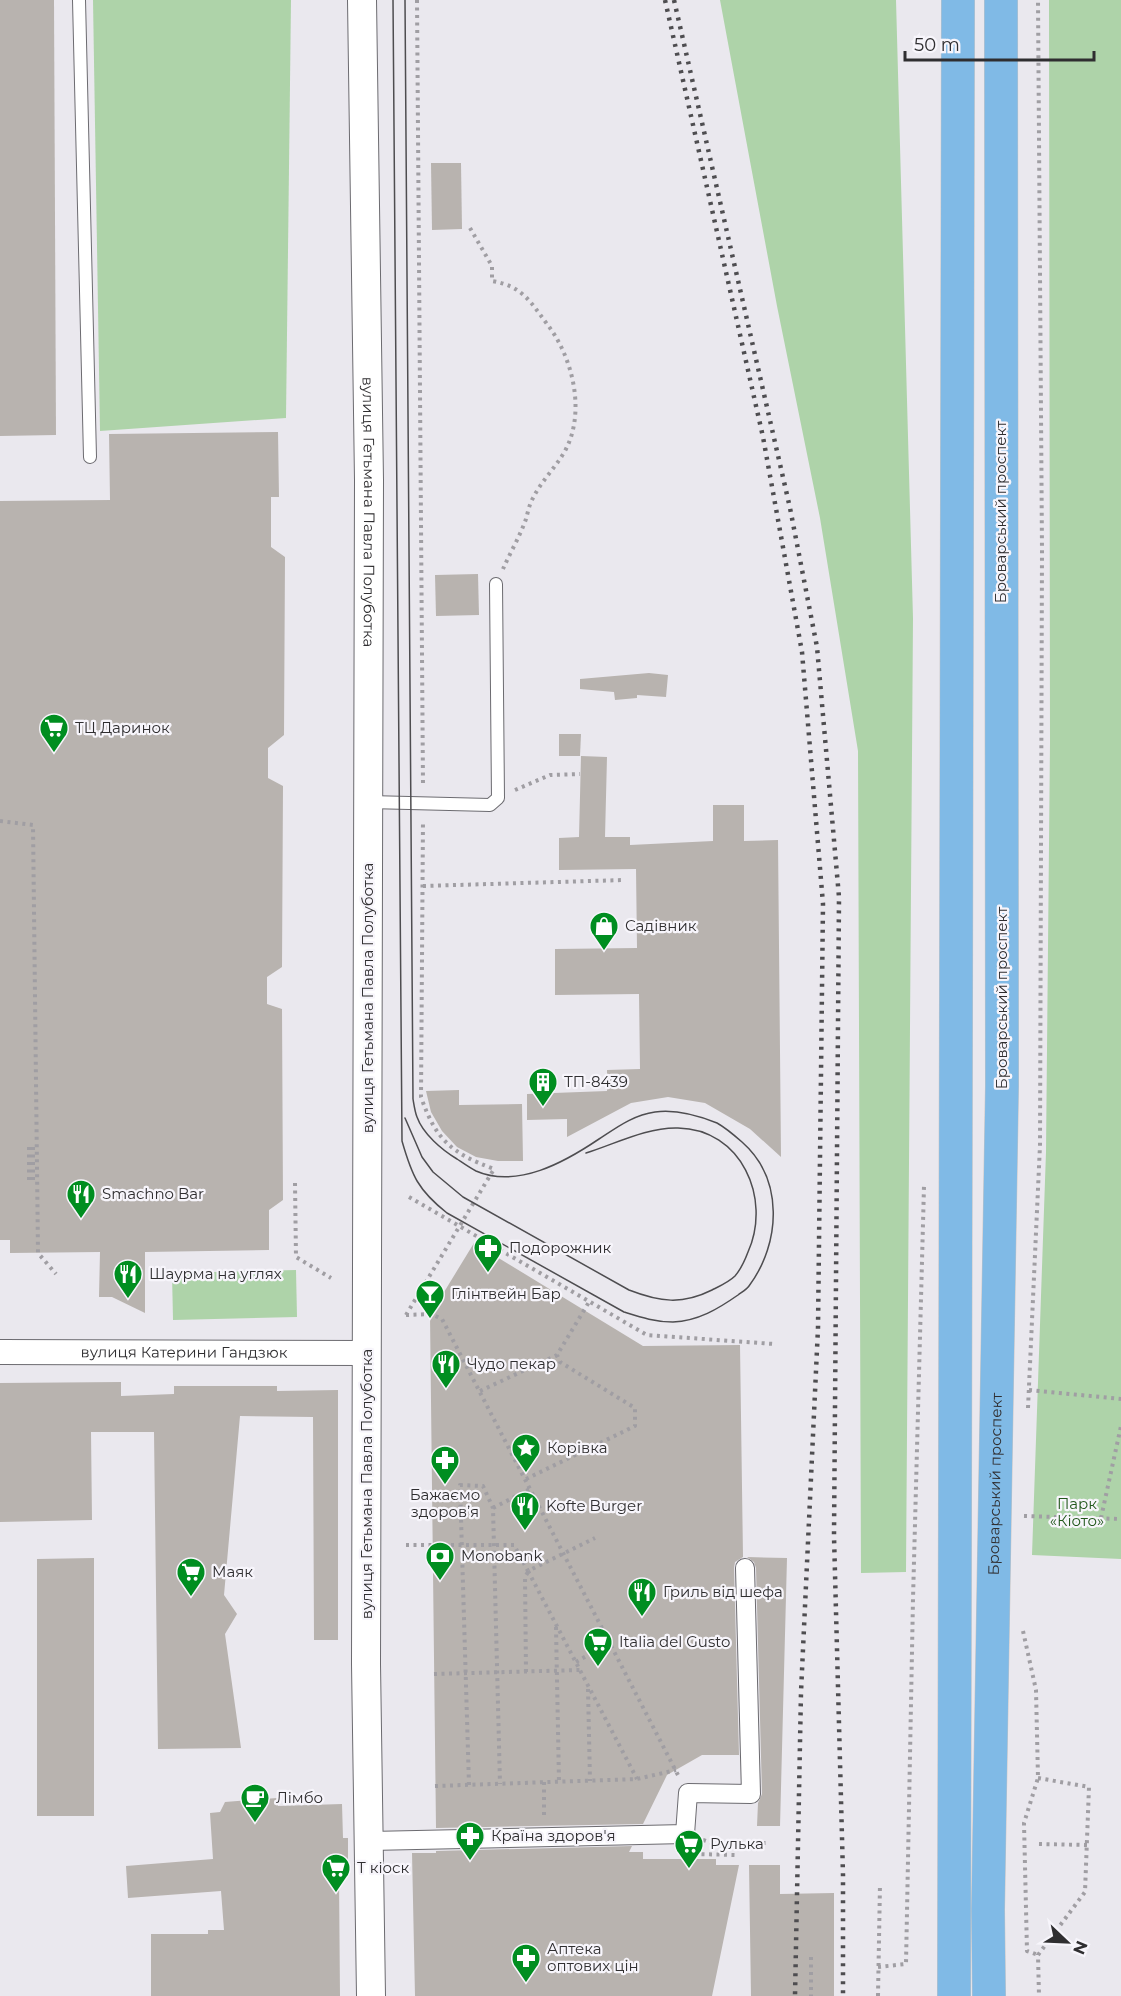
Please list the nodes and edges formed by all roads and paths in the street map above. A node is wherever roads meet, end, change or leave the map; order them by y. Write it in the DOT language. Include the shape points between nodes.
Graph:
graph roads {
  1 [pos="79,0"];
  2 [pos="362,0"];
  3 [pos="417,0"];
  4 [pos="958,0"];
  5 [pos="1001,0"];
  6 [pos="1038,0"];
  7 [pos="470,228"];
  8 [pos="90,458"];
  9 [pos="496,584"];
  10 [pos="580,774"];
  11 [pos="499,796"];
  12 [pos="369,802"];
  13 [pos="423,803"];
  14 [pos="0,821"];
  15 [pos="624,879"];
  16 [pos="423,886"];
  17 [pos="31,1147"];
  18 [pos="924,1176"];
  19 [pos="295,1183"];
  20 [pos="31,1184"];
  21 [pos="409,1197"];
  22 [pos="459,1227"];
  23 [pos="56,1274"];
  24 [pos="331,1278"];
  25 [pos="589,1302"];
  26 [pos="774,1344"];
  27 [pos="0,1352"];
  28 [pos="368,1353"];
  29 [pos="557,1355"];
  30 [pos="1029,1390"];
  31 [pos="480,1391"];
  32 [pos="1121,1399"];
  33 [pos="1028,1413"];
  34 [pos="1121,1426"];
  35 [pos="526,1479"];
  36 [pos="530,1489"];
  37 [pos="1025,1504"];
  38 [pos="493,1508"];
  39 [pos="1024,1516"];
  40 [pos="1101,1518"];
  41 [pos="1121,1520"];
  42 [pos="1024,1528"];
  43 [pos="595,1538"];
  44 [pos="406,1545"];
  45 [pos="462,1545"];
  46 [pos="494,1545"];
  47 [pos="564,1553"];
  48 [pos="745,1568"];
  49 [pos="528,1571"];
  50 [pos="1021,1621"];
  51 [pos="556,1624"];
  52 [pos="610,1642"];
  53 [pos="576,1662"];
  54 [pos="580,1670"];
  55 [pos="556,1671"];
  56 [pos="526,1672"];
  57 [pos="465,1673"];
  58 [pos="498,1673"];
  59 [pos="434,1674"];
  60 [pos="588,1685"];
  61 [pos="1038,1778"];
  62 [pos="637,1779"];
  63 [pos="590,1781"];
  64 [pos="544,1782"];
  65 [pos="559,1782"];
  66 [pos="500,1784"];
  67 [pos="469,1785"];
  68 [pos="435,1786"];
  69 [pos="544,1818"];
  70 [pos="685,1834"];
  71 [pos="370,1841"];
  72 [pos="712,1843"];
  73 [pos="768,1843"];
  74 [pos="1039,1844"];
  75 [pos="1087,1845"];
  76 [pos="736,1855"];
  77 [pos="880,1884"];
  78 [pos="1038,1955"];
  79 [pos="811,1957"];
  80 [pos="878,1967"];
  81 [pos="371,1996"];
  82 [pos="811,1996"];
  83 [pos="878,1996"];
  84 [pos="954,1996"];
  85 [pos="989,1996"];
  86 [pos="1039,1996"];
  1 -- 8 [label="lane"];
  2 -- 12 [label="street, вулиця Гетьмана Павла Полуботка"];
  3 -- 13 [label="path"];
  4 -- 84 [label="highway"];
  5 -- 85 [label="highway, Броварський проспект" via="1002,1086"];
  6 -- 30 [label="path" via="1042,551 1040,1133"];
  7 -- 9 [label="path" via="492,266 492,281 522,292 556,337 575,387 576,407 568,446 533,496"];
  9 -- 11 [label="lane"];
  10 -- 11 [label="path" via="550,775"];
  11 -- 13 [label="lane" via="490,805"];
  12 -- 13 [label="lane"];
  12 -- 28 [label="street, вулиця Гетьмана Павла Полуботка"];
  13 -- 16 [label="path"];
  14 -- 23 [label="path" via="33,825 38,1253"];
  15 -- 16 [label="path"];
  16 -- 22 [label="path" via="421,1097 430,1122 442,1139 472,1161 494,1169"];
  17 -- 20 [label="path"];
  18 -- 80 [label="path" via="906,1965"];
  19 -- 24 [label="path" via="296,1257"];
  21 -- 22 [label="path"];
  22 -- 25 [label="path"];
  22 -- 31 [label="path" via="406,1315 431,1314 442,1319"];
  25 -- 26 [label="path" via="646,1335"];
  25 -- 29 [label="path"];
  27 -- 28 [label="street, вулиця Катерини Гандзюк"];
  28 -- 71 [label="street, вулиця Гетьмана Павла Полуботка" via="366,1664"];
  29 -- 31 [label="path"];
  29 -- 35 [label="path" via="560,1362 635,1408 635,1426"];
  30 -- 32 [label="path"];
  30 -- 33 [label="path"];
  31 -- 35 [label="path"];
  34 -- 40 [label="path"];
  35 -- 36 [label="path"];
  36 -- 38 [label="path"];
  36 -- 47 [label="path"];
  37 -- 39 [label="path"];
  38 -- 45 [label="path" via="483,1486 460,1485"];
  38 -- 46 [label="path"];
  39 -- 40 [label="path"];
  39 -- 42 [label="path"];
  40 -- 41 [label="path"];
  43 -- 47 [label="path"];
  44 -- 45 [label="path"];
  45 -- 46 [label="path"];
  45 -- 57 [label="path"];
  46 -- 49 [label="path" via="514,1545"];
  46 -- 58 [label="path"];
  47 -- 49 [label="path"];
  47 -- 52 [label="path"];
  48 -- 70 [label="street" via="751,1794 688,1793"];
  49 -- 51 [label="path"];
  49 -- 56 [label="path"];
  50 -- 61 [label="path" via="1036,1690"];
  51 -- 53 [label="path"];
  51 -- 55 [label="path"];
  52 -- 53 [label="path"];
  52 -- 62 [label="path" via="676,1770"];
  53 -- 54 [label="path"];
  54 -- 55 [label="path"];
  54 -- 60 [label="path"];
  55 -- 56 [label="path"];
  55 -- 65 [label="path"];
  56 -- 58 [label="path"];
  57 -- 58 [label="path"];
  57 -- 59 [label="path"];
  57 -- 67 [label="path"];
  58 -- 66 [label="path"];
  60 -- 62 [label="path"];
  60 -- 63 [label="path"];
  61 -- 75 [label="path" via="1089,1787"];
  61 -- 78 [label="path" via="1024,1823 1028,1951"];
  62 -- 63 [label="path"];
  63 -- 65 [label="path"];
  64 -- 65 [label="path"];
  64 -- 66 [label="path"];
  64 -- 69 [label="path"];
  66 -- 67 [label="path"];
  67 -- 68 [label="path"];
  70 -- 71 [label="street"];
  70 -- 76 [label="path" via="685,1853"];
  71 -- 81 [label="street, вулиця Гетьмана Павла Полуботка"];
  72 -- 73 [label="path"];
  74 -- 75 [label="path"];
  75 -- 78 [label="path" via="1084,1892"];
  77 -- 80 [label="path"];
  78 -- 86 [label="path"];
  79 -- 82 [label="path"];
  80 -- 83 [label="path"];
}
